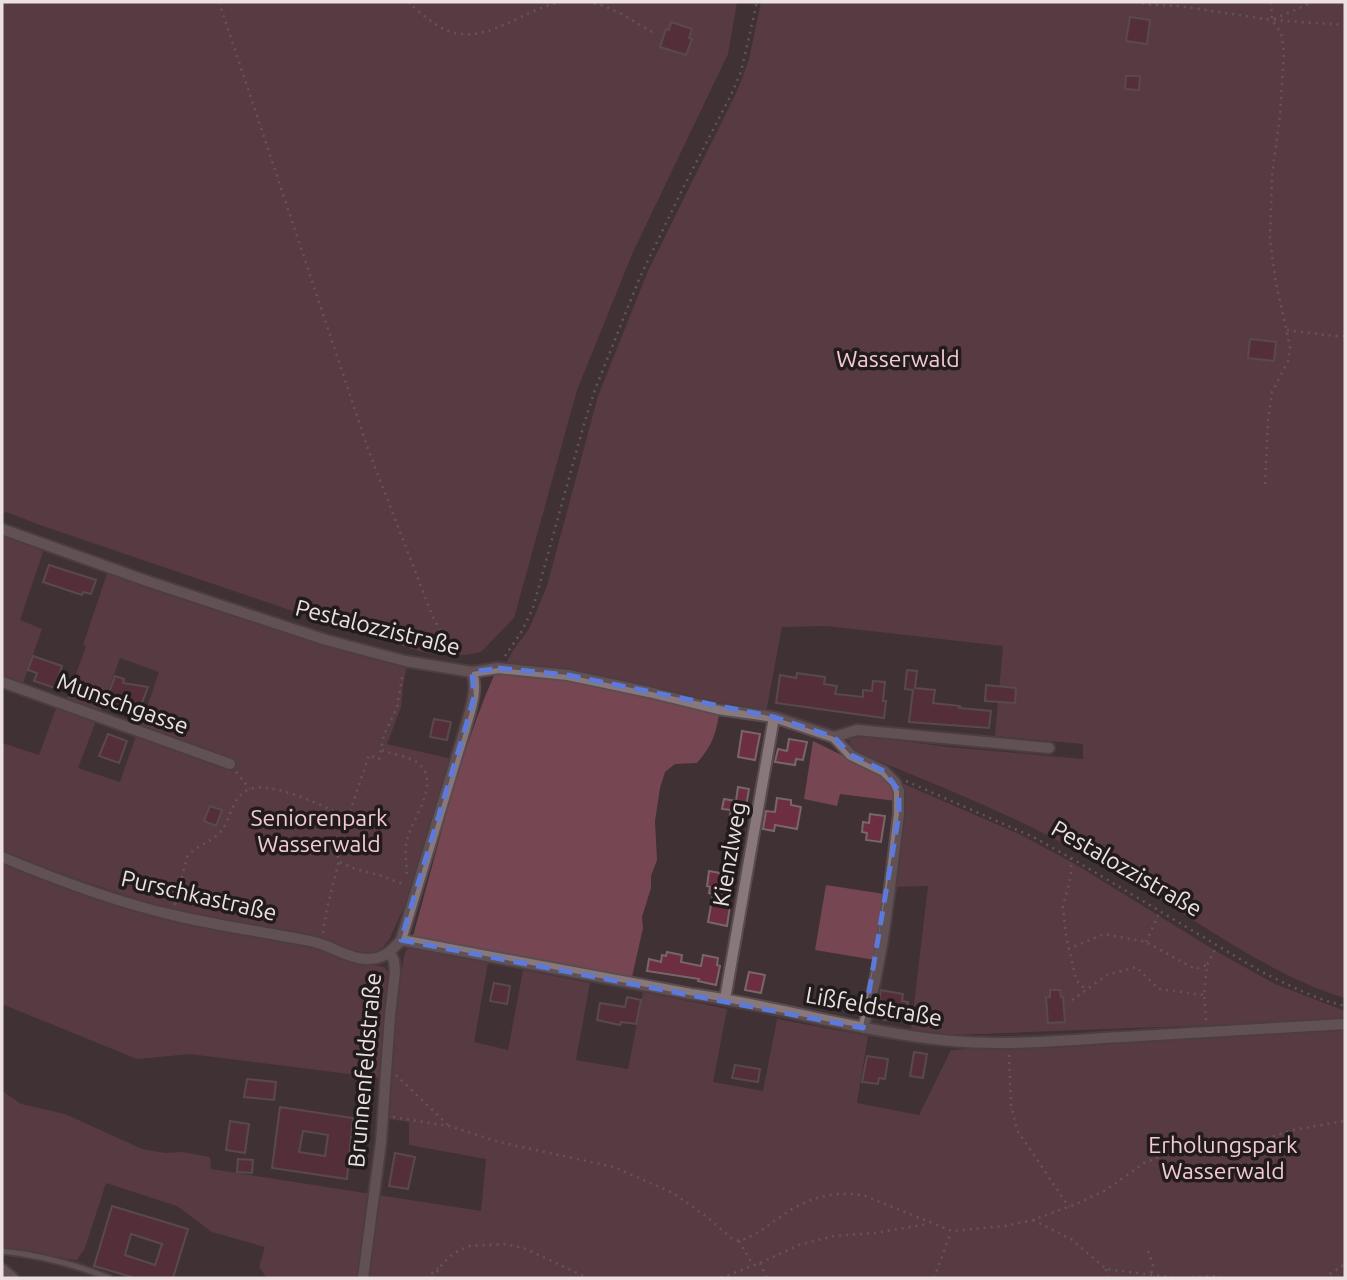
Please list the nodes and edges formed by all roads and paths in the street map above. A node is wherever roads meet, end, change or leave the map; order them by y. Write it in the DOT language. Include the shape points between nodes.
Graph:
graph roads {
  1 [pos="219,2"];
  2 [pos="408,2"];
  3 [pos="562,2"];
  4 [pos="587,2"];
  5 [pos="757,2"];
  6 [pos="1135,2"];
  7 [pos="1271,2"];
  8 [pos="1313,2"];
  9 [pos="1272,20"];
  10 [pos="1345,26"];
  11 [pos="654,33"];
  12 [pos="1287,330"];
  13 [pos="1345,336"];
  14 [pos="1265,484"];
  15 [pos="2,529"];
  16 [pos="405,661"];
  17 [pos="498,668"];
  18 [pos="459,671"];
  19 [pos="472,672"];
  20 [pos="2,682"];
  21 [pos="774,717"];
  22 [pos="834,737"];
  23 [pos="1049,748"];
  24 [pos="382,750"];
  25 [pos="230,764"];
  26 [pos="904,780"];
  27 [pos="250,789"];
  28 [pos="348,818"];
  29 [pos="2,857"];
  30 [pos="1071,858"];
  31 [pos="339,861"];
  32 [pos="1160,911"];
  33 [pos="172,915"];
  34 [pos="401,940"];
  35 [pos="1146,942"];
  36 [pos="321,943"];
  37 [pos="1217,946"];
  38 [pos="1069,949"];
  39 [pos="390,953"];
  40 [pos="1207,965"];
  41 [pos="1087,991"];
  42 [pos="1204,995"];
  43 [pos="725,999"];
  44 [pos="1072,1000"];
  45 [pos="1345,1006"];
  46 [pos="1345,1024"];
  47 [pos="863,1028"];
  48 [pos="1207,1032"];
  49 [pos="1008,1043"];
  50 [pos="386,1066"];
  51 [pos="383,1116"];
  52 [pos="1345,1121"];
  53 [pos="449,1126"];
  54 [pos="1069,1206"];
  55 [pos="1033,1220"];
  56 [pos="931,1223"];
  57 [pos="952,1231"];
  58 [pos="739,1241"];
  59 [pos="2,1251"];
  60 [pos="1148,1251"];
  61 [pos="443,1263"];
  62 [pos="760,1263"];
  63 [pos="1345,1264"];
  64 [pos="753,1266"];
  65 [pos="2,1269"];
  66 [pos="1106,1269"];
  67 [pos="579,1273"];
  68 [pos="1150,1275"];
  69 [pos="13,1278"];
  70 [pos="109,1278"];
  71 [pos="363,1278"];
  72 [pos="426,1278"];
  73 [pos="433,1278"];
  74 [pos="577,1278"];
  75 [pos="588,1278"];
  76 [pos="721,1278"];
  77 [pos="767,1278"];
  78 [pos="934,1278"];
  79 [pos="1107,1278"];
  80 [pos="1177,1278"];
  81 [pos="1224,1278"];
  82 [pos="1324,1278"];
  1 -- 18 [label="path" via="368,449 432,615"];
  2 -- 3 [label="path" via="439,27 467,36"];
  4 -- 11 [label="path"];
  5 -- 17 [label="path" via="731,96 640,277 596,387 533,608"];
  6 -- 9 [label="path"];
  7 -- 9 [label="path"];
  8 -- 9 [label="path"];
  9 -- 10 [label="path"];
  9 -- 12 [label="path" via="1281,33 1284,52 1270,239"];
  12 -- 13 [label="path"];
  12 -- 14 [label="path" via="1288,361 1272,392"];
  15 -- 16 [label="street, Pestalozzistraße" via="147,581"];
  16 -- 18 [label="street, Pestalozzistraße"];
  16 -- 24 [label="path" via="397,707"];
  17 -- 19 [label="street, Pestalozzistraße"];
  17 -- 21 [label="street, Pestalozzistraße" via="568,675"];
  18 -- 19 [label="street, Pestalozzistraße"];
  19 -- 34 [label="street, Brunnenfeldstraße" via="474,697"];
  20 -- 25 [label="street, Munschgasse"];
  21 -- 22 [label="street, Pestalozzistraße"];
  21 -- 43 [label="street, Kienzlweg"];
  22 -- 23 [label="street, Pestalozzistraße" via="857,730"];
  22 -- 47 [label="street, Pestalozzistraße" via="851,755 884,771 899,791 873,997"];
  24 -- 28 [label="path" via="379,759 369,755"];
  24 -- 31 [label="path" via="411,759 427,778 424,800 408,835 405,886"];
  25 -- 27 [label="path"];
  26 -- 30 [label="path, Pestalozzistraße"];
  27 -- 28 [label="path" via="276,789"];
  27 -- 33 [label="path" via="237,800 222,830 187,857"];
  28 -- 31 [label="path" via="338,841"];
  29 -- 33 [label="street, Purschkastraße"];
  30 -- 32 [label="path, Pestalozzistraße"];
  30 -- 38 [label="path" via="1063,907"];
  31 -- 36 [label="path"];
  32 -- 35 [label="path"];
  32 -- 37 [label="path, Pestalozzistraße"];
  33 -- 36 [label="street, Purschkastraße"];
  34 -- 39 [label="street, Brunnenfeldstraße"];
  34 -- 43 [label="street, Lißfeldstraße"];
  35 -- 38 [label="path" via="1104,934"];
  35 -- 40 [label="path" via="1195,969"];
  36 -- 39 [label="street, Purschkastraße" via="367,959"];
  37 -- 40 [label="path"];
  37 -- 45 [label="path, Pestalozzistraße" via="1292,988"];
  38 -- 41 [label="path" via="1076,980"];
  39 -- 50 [label="street, Brunnenfeldstraße" via="395,971"];
  40 -- 42 [label="path"];
  41 -- 42 [label="path" via="1107,975 1136,967 1159,989"];
  41 -- 44 [label="path"];
  42 -- 48 [label="path"];
  43 -- 47 [label="street, Lißfeldstraße"];
  46 -- 48 [label="street, Lißfeldstraße"];
  47 -- 49 [label="street, Lißfeldstraße"];
  48 -- 49 [label="street, Lißfeldstraße"];
  49 -- 54 [label="path" via="1017,1130"];
  50 -- 51 [label="street, Brunnenfeldstraße"];
  50 -- 53 [label="path"];
  51 -- 53 [label="path"];
  51 -- 71 [label="street, Brunnenfeldstraße"];
  52 -- 54 [label="path" via="1241,1146 1159,1157 1106,1190"];
  53 -- 58 [label="path" via="614,1167 673,1193"];
  54 -- 55 [label="path"];
  55 -- 57 [label="path"];
  55 -- 66 [label="path" via="1071,1239"];
  56 -- 57 [label="path"];
  56 -- 58 [label="path" via="865,1196 840,1193 802,1204"];
  56 -- 62 [label="path" via="833,1236"];
  57 -- 78 [label="path"];
  58 -- 64 [label="path"];
  59 -- 70 [label="lane" via="78,1266"];
  60 -- 68 [label="path" via="1153,1264"];
  61 -- 67 [label="path" via="469,1246 506,1244"];
  61 -- 72 [label="path"];
  61 -- 73 [label="path"];
  62 -- 64 [label="path"];
  62 -- 77 [label="path"];
  63 -- 82 [label="path"];
  64 -- 76 [label="path"];
  65 -- 69 [label="street"];
  66 -- 68 [label="path"];
  66 -- 79 [label="path"];
  67 -- 74 [label="path"];
  67 -- 75 [label="path"];
  68 -- 80 [label="path"];
  80 -- 81 [label="path"];
}
